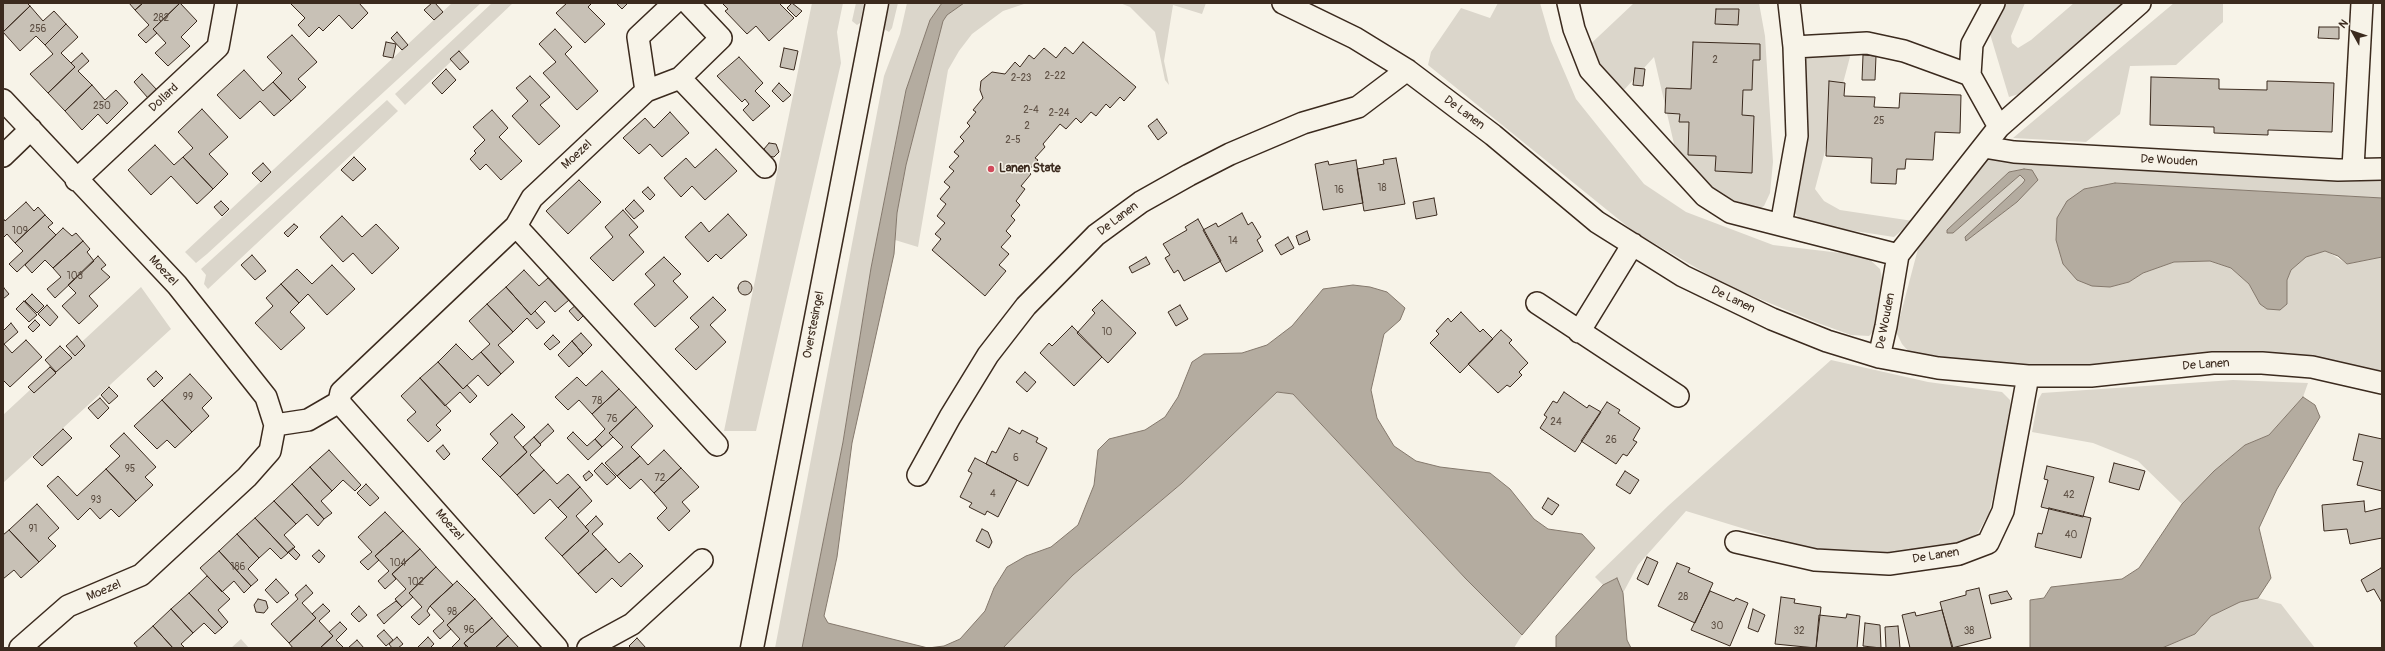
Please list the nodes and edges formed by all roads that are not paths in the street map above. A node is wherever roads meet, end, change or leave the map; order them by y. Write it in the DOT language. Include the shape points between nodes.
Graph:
graph roads {
  1 [pos="226,3"];
  2 [pos="674,3"];
  3 [pos="688,3"];
  4 [pos="877,3"];
  5 [pos="1283,3"];
  6 [pos="1568,3"];
  7 [pos="1789,3"];
  8 [pos="1994,3"];
  9 [pos="2140,3"];
  10 [pos="2362,3"];
  11 [pos="1794,47"];
  12 [pos="1407,70"];
  13 [pos="1970,75"];
  14 [pos="680,78"];
  15 [pos="646,90"];
  16 [pos="3,100"];
  17 [pos="1999,127"];
  18 [pos="31,129"];
  19 [pos="1984,148"];
  20 [pos="3,156"];
  21 [pos="766,167"];
  22 [pos="2353,168"];
  23 [pos="2382,169"];
  24 [pos="76,180"];
  25 [pos="1781,225"];
  26 [pos="516,226"];
  27 [pos="1633,244"];
  28 [pos="1898,255"];
  29 [pos="1537,303"];
  30 [pos="1578,332"];
  31 [pos="1879,357"];
  32 [pos="2028,376"];
  33 [pos="2382,383"];
  34 [pos="1678,396"];
  35 [pos="339,402"];
  36 [pos="276,425"];
  37 [pos="717,445"];
  38 [pos="918,475"];
  39 [pos="1736,542"];
  40 [pos="702,560"];
  41 [pos="20,648"];
  42 [pos="558,648"];
  43 [pos="588,648"];
  44 [pos="752,648"];
  1 -- 24 [label="street, Dollard" via="218,47"];
  2 -- 15 [label="street" via="638,37"];
  3 -- 14 [label="street, Moezel" via="721,38"];
  4 -- 44 [label="street, Overstesingel"];
  5 -- 12 [label="street, De Lanen" via="1355,38"];
  6 -- 25 [label="street" via="1574,29 1590,70 1705,196 1730,212"];
  7 -- 11 [label="street"];
  8 -- 13 [label="street" via="1972,44"];
  9 -- 17 [label="street, De Wouden"];
  10 -- 22 [label="street"];
  11 -- 13 [label="street" via="1867,43 1904,51"];
  11 -- 25 [label="street" via="1797,136"];
  12 -- 27 [label="street, De Lanen" via="1493,135 1597,222"];
  12 -- 38 [label="street, De Lanen" via="1358,107 1303,123 1230,154 1141,202 1096,235 1026,306 988,355 950,416"];
  13 -- 17 [label="street"];
  14 -- 15 [label="street, Moezel"];
  14 -- 21 [label="street"];
  15 -- 26 [label="street, Moezel" via="532,198"];
  16 -- 18 [label="street, Moezel"];
  17 -- 19 [label="street, De Wouden"];
  18 -- 20 [label="street"];
  18 -- 24 [label="street, Moezel"];
  19 -- 22 [label="street, De Wouden" via="2046,154 2338,170"];
  19 -- 28 [label="street, De Wouden"];
  22 -- 23 [label="street, De Wouden"];
  24 -- 36 [label="street, Moezel" via="177,285 266,397"];
  25 -- 28 [label="street"];
  26 -- 35 [label="street, Moezel" via="341,392"];
  26 -- 37 [label="street"];
  27 -- 30 [label="street"];
  27 -- 31 [label="street, De Lanen" via="1683,276 1772,319 1827,341"];
  28 -- 31 [label="street, De Wouden"];
  29 -- 30 [label="street"];
  30 -- 34 [label="street"];
  31 -- 32 [label="street, De Lanen" via="1938,368"];
  32 -- 33 [label="street, De Lanen" via="2091,376 2213,363 2262,363 2312,366"];
  32 -- 39 [label="street, De Lanen" via="2003,511 1988,543 1959,554 1889,564 1815,560"];
  35 -- 36 [label="street" via="308,420"];
  35 -- 42 [label="street, Moezel"];
  36 -- 41 [label="street, Moezel" via="270,451 247,477 141,575 68,606"];
  40 -- 43 [label="street" via="632,624"];
}
